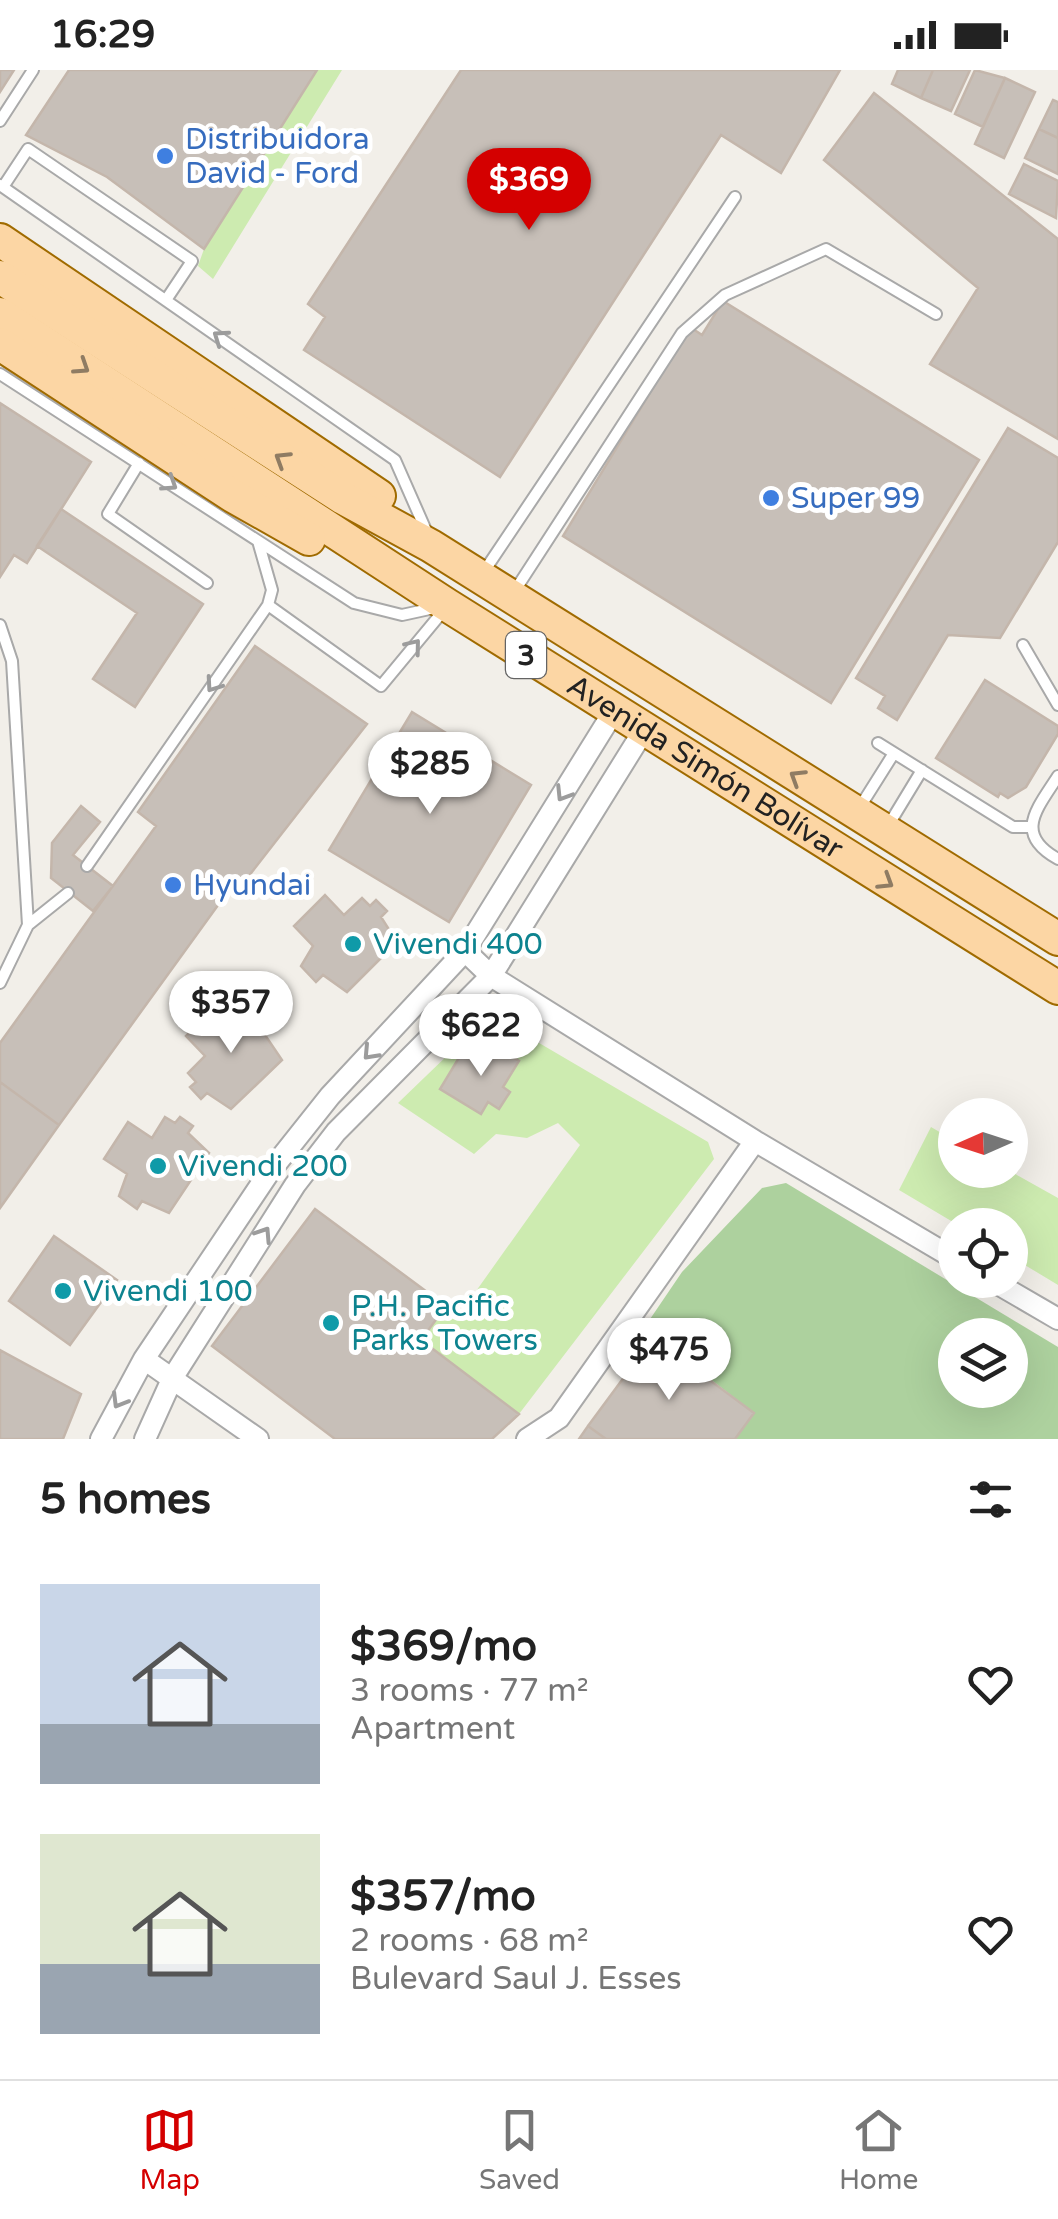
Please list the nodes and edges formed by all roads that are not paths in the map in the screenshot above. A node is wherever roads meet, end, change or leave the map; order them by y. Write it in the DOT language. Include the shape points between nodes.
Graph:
graph roads {
  1 [pos="32,70"];
  2 [pos="2,113"];
  3 [pos="1,186"];
  4 [pos="735,196"];
  5 [pos="0,240"];
  6 [pos="0,276"];
  7 [pos="166,300"];
  8 [pos="0,314"];
  9 [pos="936,314"];
  10 [pos="0,344"];
  11 [pos="0,374"];
  12 [pos="139,464"];
  13 [pos="402,528"];
  14 [pos="258,540"];
  15 [pos="431,546"];
  16 [pos="397,572"];
  17 [pos="480,578"];
  18 [pos="207,583"];
  19 [pos="511,597"];
  20 [pos="268,605"];
  21 [pos="448,605"];
  22 [pos="0,625"];
  23 [pos="1023,645"];
  24 [pos="1058,705"];
  25 [pos="614,711"];
  26 [pos="644,730"];
  27 [pos="878,744"];
  28 [pos="894,753"];
  29 [pos="922,770"];
  30 [pos="1058,776"];
  31 [pos="856,814"];
  32 [pos="1032,827"];
  33 [pos="885,832"];
  34 [pos="1058,859"];
  35 [pos="87,866"];
  36 [pos="68,892"];
  37 [pos="28,925"];
  38 [pos="1058,939"];
  39 [pos="466,951"];
  40 [pos="490,976"];
  41 [pos="0,983"];
  42 [pos="1058,988"];
  43 [pos="755,1141"];
  44 [pos="938,1249"];
  45 [pos="1021,1298"];
  46 [pos="1058,1320"];
  47 [pos="144,1359"];
  48 [pos="173,1378"];
  49 [pos="239,1432"];
  50 [pos="101,1439"];
  51 [pos="145,1439"];
  52 [pos="258,1439"];
  53 [pos="527,1439"];
  1 -- 2 [label="lane"];
  3 -- 7 [label="lane"];
  3 -- 7 [label="lane" via="28,149 192,261"];
  4 -- 17 [label="lane"];
  5 -- 13 [label="main road" via="378,496"];
  13 -- 6 [label="main road, Avenida Simón Bolívar / 3, one-way" via="343,498"];
  15 -- 7 [label="lane, one-way" via="395,460"];
  8 -- 16 [label="main road, Avenida Simón Bolívar / 3, one-way"];
  9 -- 19 [label="lane" via="826,249 725,295 682,333"];
  10 -- 16 [label="main road" via="344,560"];
  11 -- 12 [label="lane"];
  12 -- 14 [label="lane, one-way"];
  12 -- 18 [label="lane" via="108,514"];
  13 -- 15 [label="main road, Avenida Simón Bolívar / 3"];
  14 -- 20 [label="lane" via="272,590"];
  14 -- 21 [label="lane" via="354,603 402,615"];
  15 -- 17 [label="main road, Avenida Simón Bolívar / 3"];
  16 -- 21 [label="main road, Avenida Simón Bolívar / 3"];
  17 -- 19 [label="main road, Avenida Simón Bolívar / 3"];
  31 -- 19 [label="main road, Avenida Simón Bolívar / 3, one-way"];
  20 -- 21 [label="lane, one-way" via="381,686"];
  20 -- 35 [label="lane, one-way"];
  21 -- 25 [label="main road, Avenida Simón Bolívar / 3"];
  22 -- 37 [label="lane" via="12,661"];
  23 -- 24 [label="lane"];
  25 -- 26 [label="main road, Avenida Simón Bolívar / 3"];
  25 -- 39 [label="street, one-way"];
  26 -- 40 [label="street"];
  26 -- 42 [label="main road, Avenida Simón Bolívar / 3, one-way"];
  27 -- 28 [label="lane"];
  28 -- 29 [label="lane"];
  28 -- 31 [label="lane"];
  29 -- 32 [label="lane" via="1013,827"];
  29 -- 33 [label="lane"];
  30 -- 32 [label="lane"];
  31 -- 33 [label="main road, Avenida Simón Bolívar / 3"];
  32 -- 34 [label="lane" via="1038,847"];
  33 -- 38 [label="main road, Avenida Simón Bolívar / 3"];
  36 -- 37 [label="lane"];
  37 -- 41 [label="lane"];
  39 -- 40 [label="street"];
  39 -- 47 [label="street, one-way" via="330,1096 268,1174"];
  40 -- 43 [label="street"];
  48 -- 40 [label="street, one-way" via="336,1132"];
  43 -- 44 [label="street"];
  43 -- 53 [label="street" via="559,1418"];
  45 -- 46 [label="street"];
  47 -- 48 [label="street"];
  47 -- 50 [label="street, one-way"];
  48 -- 49 [label="street"];
  48 -- 51 [label="street"];
  49 -- 52 [label="street"];
}
